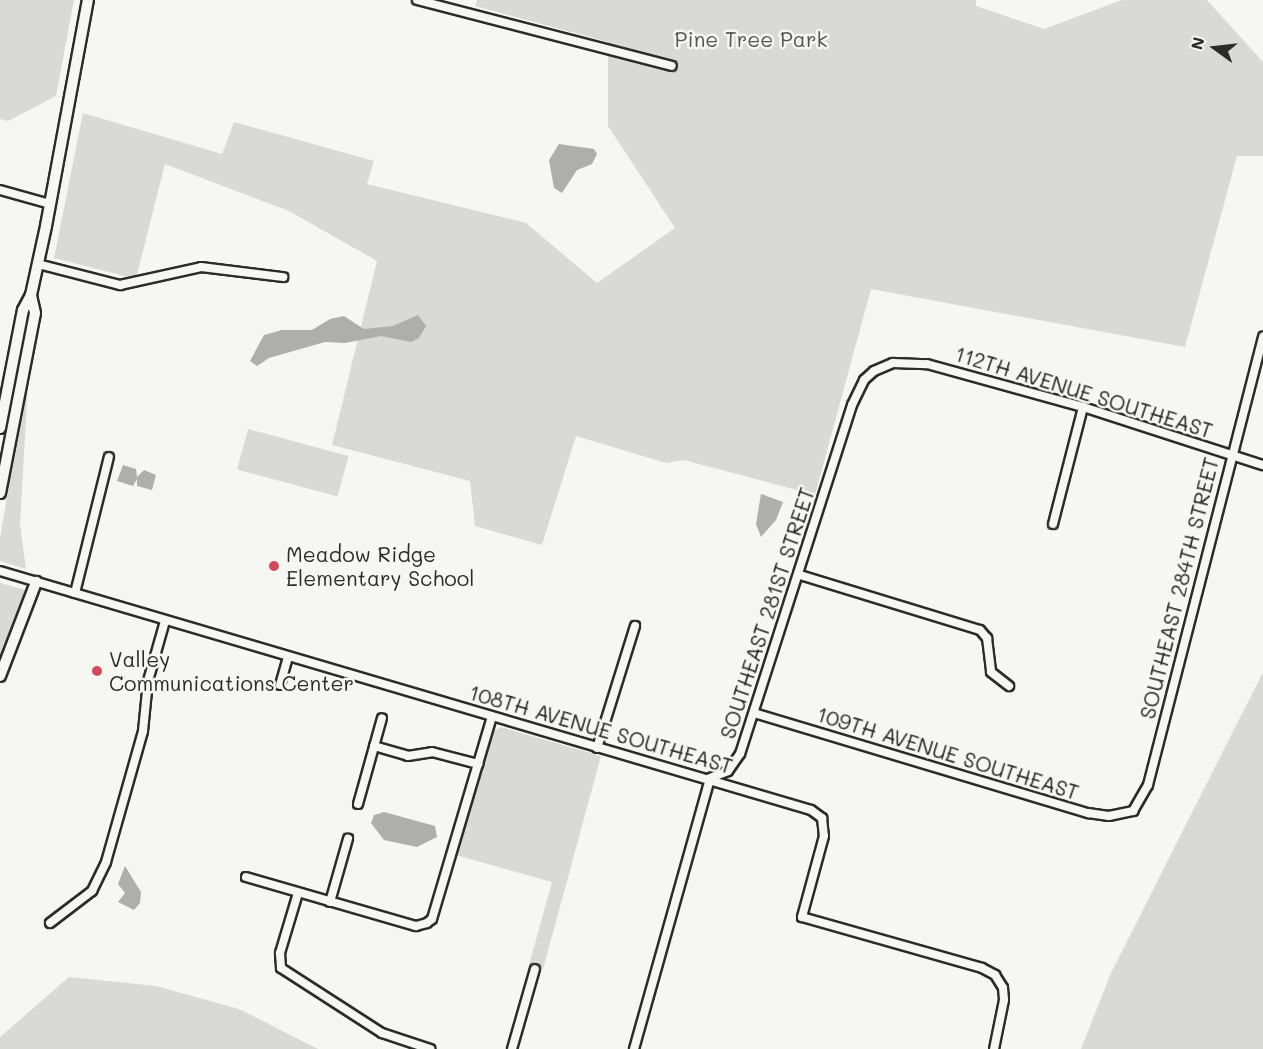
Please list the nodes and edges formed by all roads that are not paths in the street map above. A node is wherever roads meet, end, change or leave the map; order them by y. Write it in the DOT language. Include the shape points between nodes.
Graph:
graph roads {
  1 [pos="88,0"];
  2 [pos="417,0"];
  3 [pos="672,66"];
  4 [pos="0,190"];
  5 [pos="50,204"];
  6 [pos="38,264"];
  7 [pos="283,277"];
  8 [pos="31,295"];
  9 [pos="1263,337"];
  10 [pos="893,363"];
  11 [pos="1083,407"];
  12 [pos="0,428"];
  13 [pos="1230,454"];
  14 [pos="109,457"];
  15 [pos="1263,465"];
  16 [pos="0,493"];
  17 [pos="1053,524"];
  18 [pos="0,571"];
  19 [pos="800,575"];
  20 [pos="36,582"];
  21 [pos="75,593"];
  22 [pos="165,621"];
  23 [pos="635,626"];
  24 [pos="288,657"];
  25 [pos="0,676"];
  26 [pos="280,686"];
  27 [pos="1009,686"];
  28 [pos="754,713"];
  29 [pos="492,717"];
  30 [pos="382,718"];
  31 [pos="374,746"];
  32 [pos="597,748"];
  33 [pos="478,764"];
  34 [pos="710,779"];
  35 [pos="358,804"];
  36 [pos="1132,811"];
  37 [pos="348,839"];
  38 [pos="246,877"];
  39 [pos="298,892"];
  40 [pos="330,902"];
  41 [pos="51,922"];
  42 [pos="535,969"];
  43 [pos="430,1049"];
  44 [pos="512,1049"];
  45 [pos="634,1049"];
  46 [pos="994,1049"];
  1 -- 5 [label="main road"];
  2 -- 3 [label="street"];
  4 -- 5 [label="street"];
  5 -- 6 [label="main road"];
  6 -- 7 [label="street" via="120,285 201,267"];
  6 -- 8 [label="main road"];
  8 -- 12 [label="main road" via="23,310"];
  8 -- 16 [label="main road" via="35,313"];
  9 -- 13 [label="street, SOUTHEAST 284TH STREET"];
  10 -- 11 [label="street, 112TH AVENUE SOUTHEAST" via="927,364"];
  10 -- 19 [label="street, SOUTHEAST 281ST STREET" via="874,371 858,391"];
  11 -- 13 [label="street, 112TH AVENUE SOUTHEAST"];
  11 -- 17 [label="street"];
  13 -- 15 [label="street, 112TH AVENUE SOUTHEAST"];
  13 -- 36 [label="street, SOUTHEAST 284TH STREET" via="1148,785"];
  14 -- 21 [label="street"];
  18 -- 20 [label="street, 108TH AVENUE SOUTHEAST"];
  19 -- 27 [label="street" via="980,630 987,638 991,672"];
  19 -- 28 [label="street, SOUTHEAST 281ST STREET"];
  20 -- 21 [label="street, 108TH AVENUE SOUTHEAST"];
  20 -- 25 [label="main road"];
  21 -- 22 [label="street, 108TH AVENUE SOUTHEAST"];
  22 -- 24 [label="street, 108TH AVENUE SOUTHEAST"];
  22 -- 41 [label="street" via="148,681 143,731 106,862 92,891"];
  23 -- 32 [label="street"];
  24 -- 26 [label="street"];
  24 -- 29 [label="street, 108TH AVENUE SOUTHEAST"];
  28 -- 34 [label="street, SOUTHEAST 281ST STREET" via="735,765"];
  28 -- 36 [label="street, 109TH AVENUE SOUTHEAST" via="1088,813 1109,816"];
  29 -- 32 [label="street, 108TH AVENUE SOUTHEAST"];
  29 -- 33 [label="street"];
  30 -- 31 [label="street"];
  31 -- 33 [label="street" via="408,756 432,752"];
  31 -- 35 [label="street"];
  32 -- 34 [label="street, 108TH AVENUE SOUTHEAST"];
  33 -- 40 [label="street" via="432,919 416,926"];
  34 -- 45 [label="street"];
  34 -- 46 [label="street, 108TH AVENUE SOUTHEAST" via="811,810 822,818 824,836 802,917 995,975 1003,988 1004,1000"];
  37 -- 40 [label="street"];
  38 -- 39 [label="street"];
  39 -- 40 [label="street"];
  39 -- 43 [label="street" via="280,953 281,968 382,1033"];
  42 -- 44 [label="street"];
}
